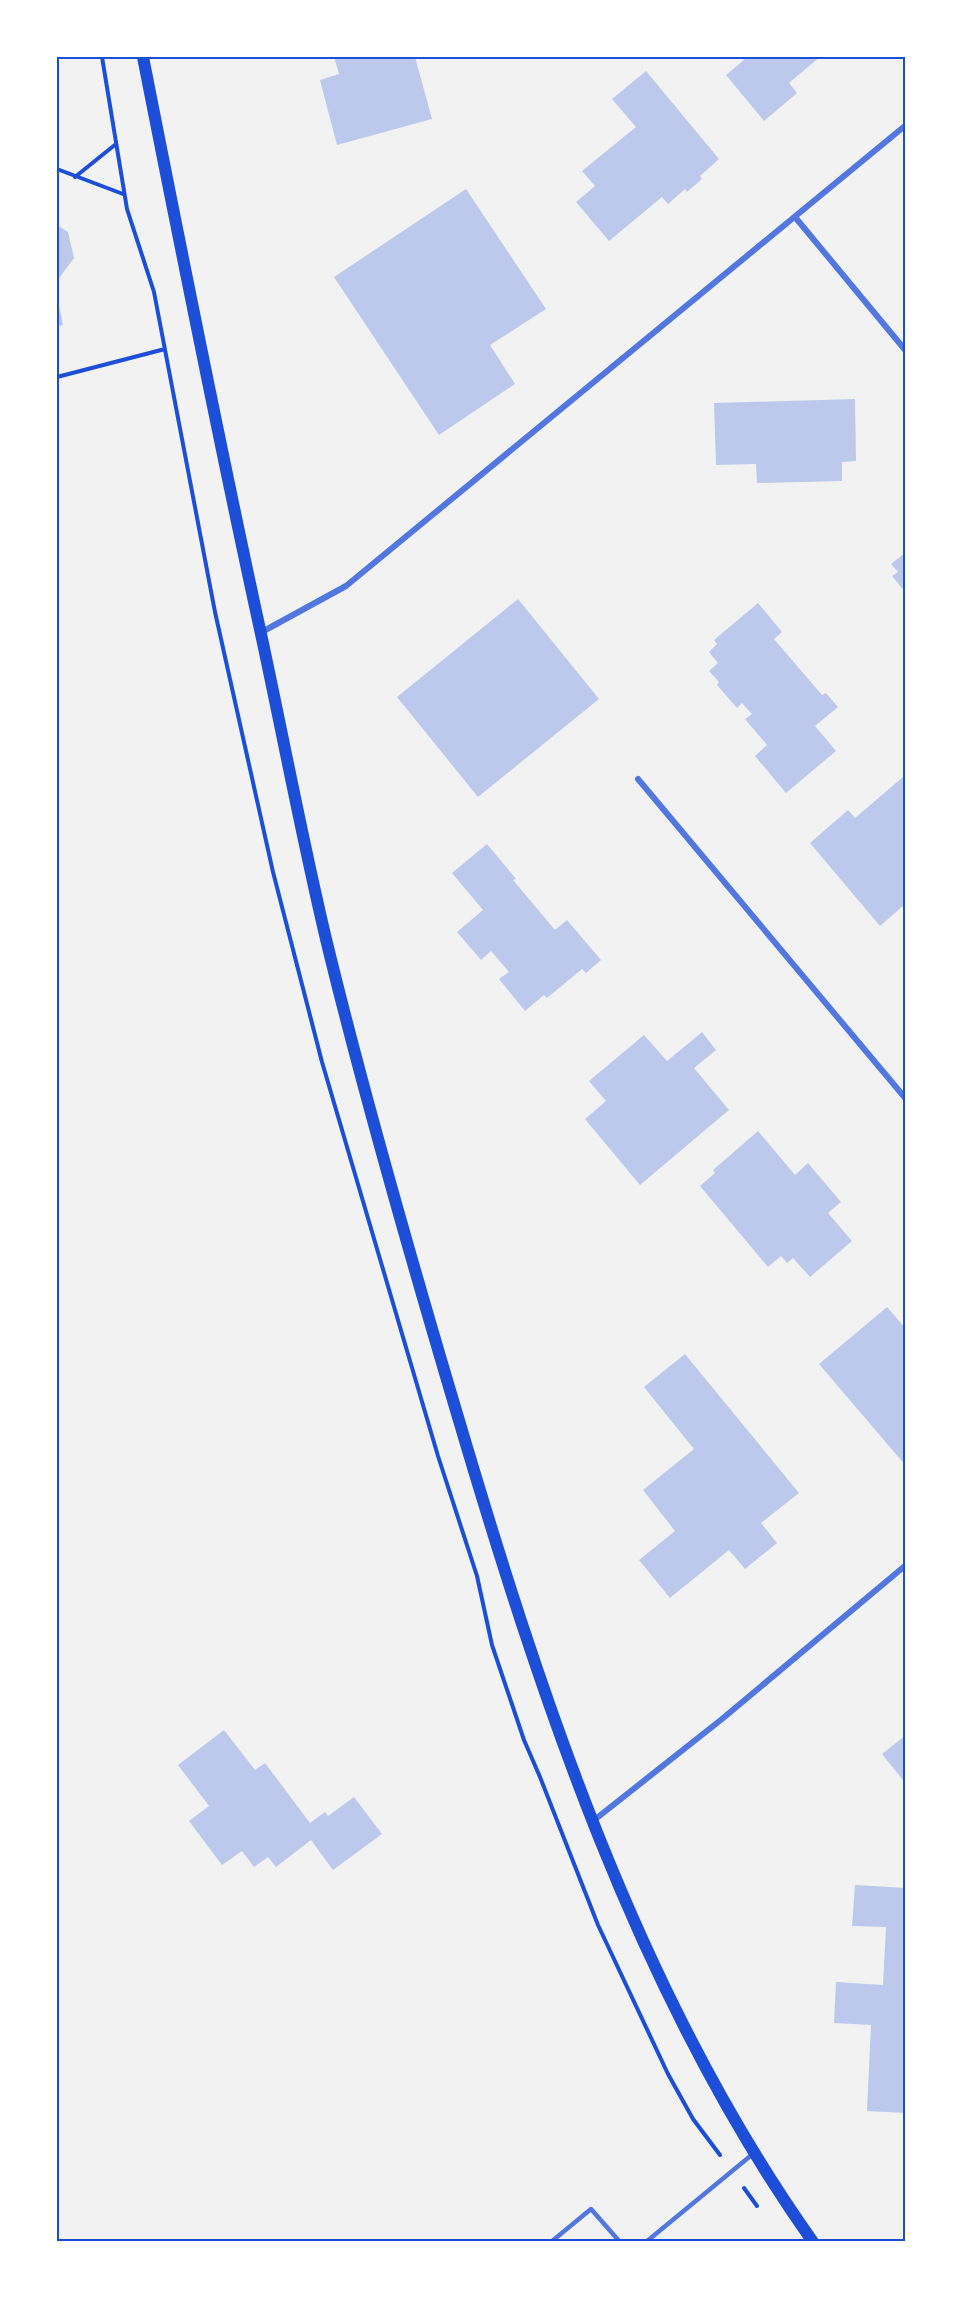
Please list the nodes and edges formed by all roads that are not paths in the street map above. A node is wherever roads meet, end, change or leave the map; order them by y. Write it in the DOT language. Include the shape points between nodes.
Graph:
graph roads {
  1 [pos="142,57"];
  2 [pos="906,125"];
  3 [pos="795,217"];
  4 [pos="906,351"];
  5 [pos="260,633"];
  6 [pos="638,779"];
  7 [pos="906,1099"];
  8 [pos="906,1565"];
  9 [pos="593,1822"];
  10 [pos="753,2152"];
  11 [pos="551,2242"];
  12 [pos="620,2242"];
  13 [pos="646,2242"];
  14 [pos="813,2242"];
  1 -- 5 [label="main road"];
  2 -- 3 [label="street"];
  3 -- 4 [label="street"];
  3 -- 5 [label="street" via="346,586"];
  5 -- 9 [label="main road" via="327,942 425,1307 517,1609"];
  6 -- 7 [label="street"];
  8 -- 9 [label="street"];
  9 -- 10 [label="main road" via="661,1979"];
  10 -- 13 [label="lane"];
  10 -- 14 [label="main road"];
  11 -- 12 [label="lane" via="591,2209"];
}
